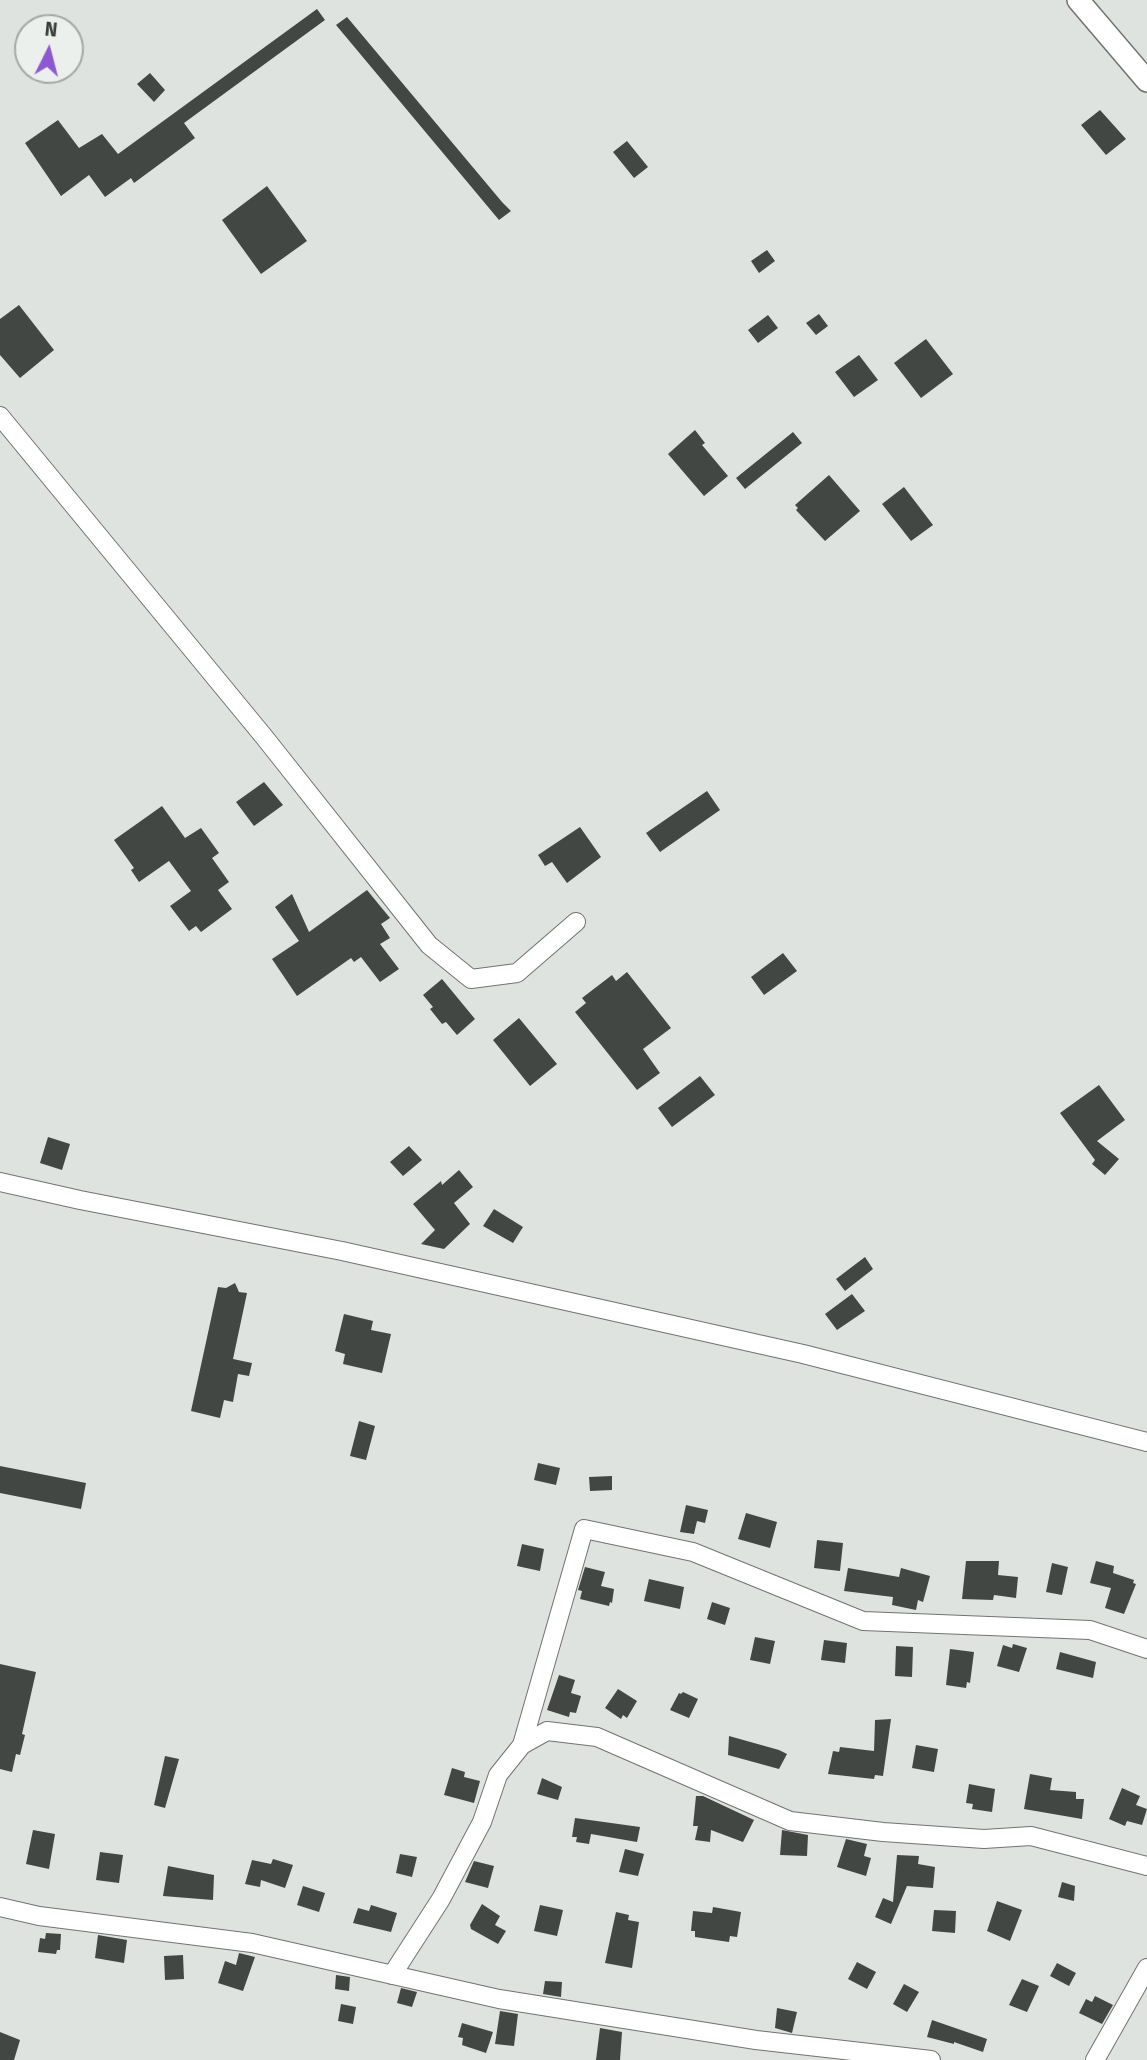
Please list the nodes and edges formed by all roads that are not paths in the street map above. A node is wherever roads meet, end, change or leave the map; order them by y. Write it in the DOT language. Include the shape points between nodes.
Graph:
graph roads {
  1 [pos="1078,0"];
  2 [pos="1147,81"];
  3 [pos="0,416"];
  4 [pos="576,922"];
  5 [pos="0,1182"];
  6 [pos="1147,1442"];
  7 [pos="1147,1649"];
  8 [pos="522,1745"];
  9 [pos="1147,1866"];
  10 [pos="0,1907"];
  11 [pos="1147,1968"];
  12 [pos="392,1975"];
  13 [pos="931,2060"];
  14 [pos="1095,2060"];
  1 -- 2 [label="street"];
  3 -- 4 [label="street" via="429,945 471,979 517,974"];
  5 -- 6 [label="street" via="342,1251 803,1354"];
  7 -- 8 [label="street" via="1090,1630 863,1621 693,1552 584,1529"];
  8 -- 9 [label="street" via="547,1731 597,1737 790,1821 984,1839 1031,1836"];
  8 -- 12 [label="street" via="498,1775 482,1822 442,1899"];
  10 -- 12 [label="street" via="38,1916 252,1943"];
  11 -- 14 [label="street"];
  12 -- 13 [label="street" via="499,1999 756,2040"];
}
